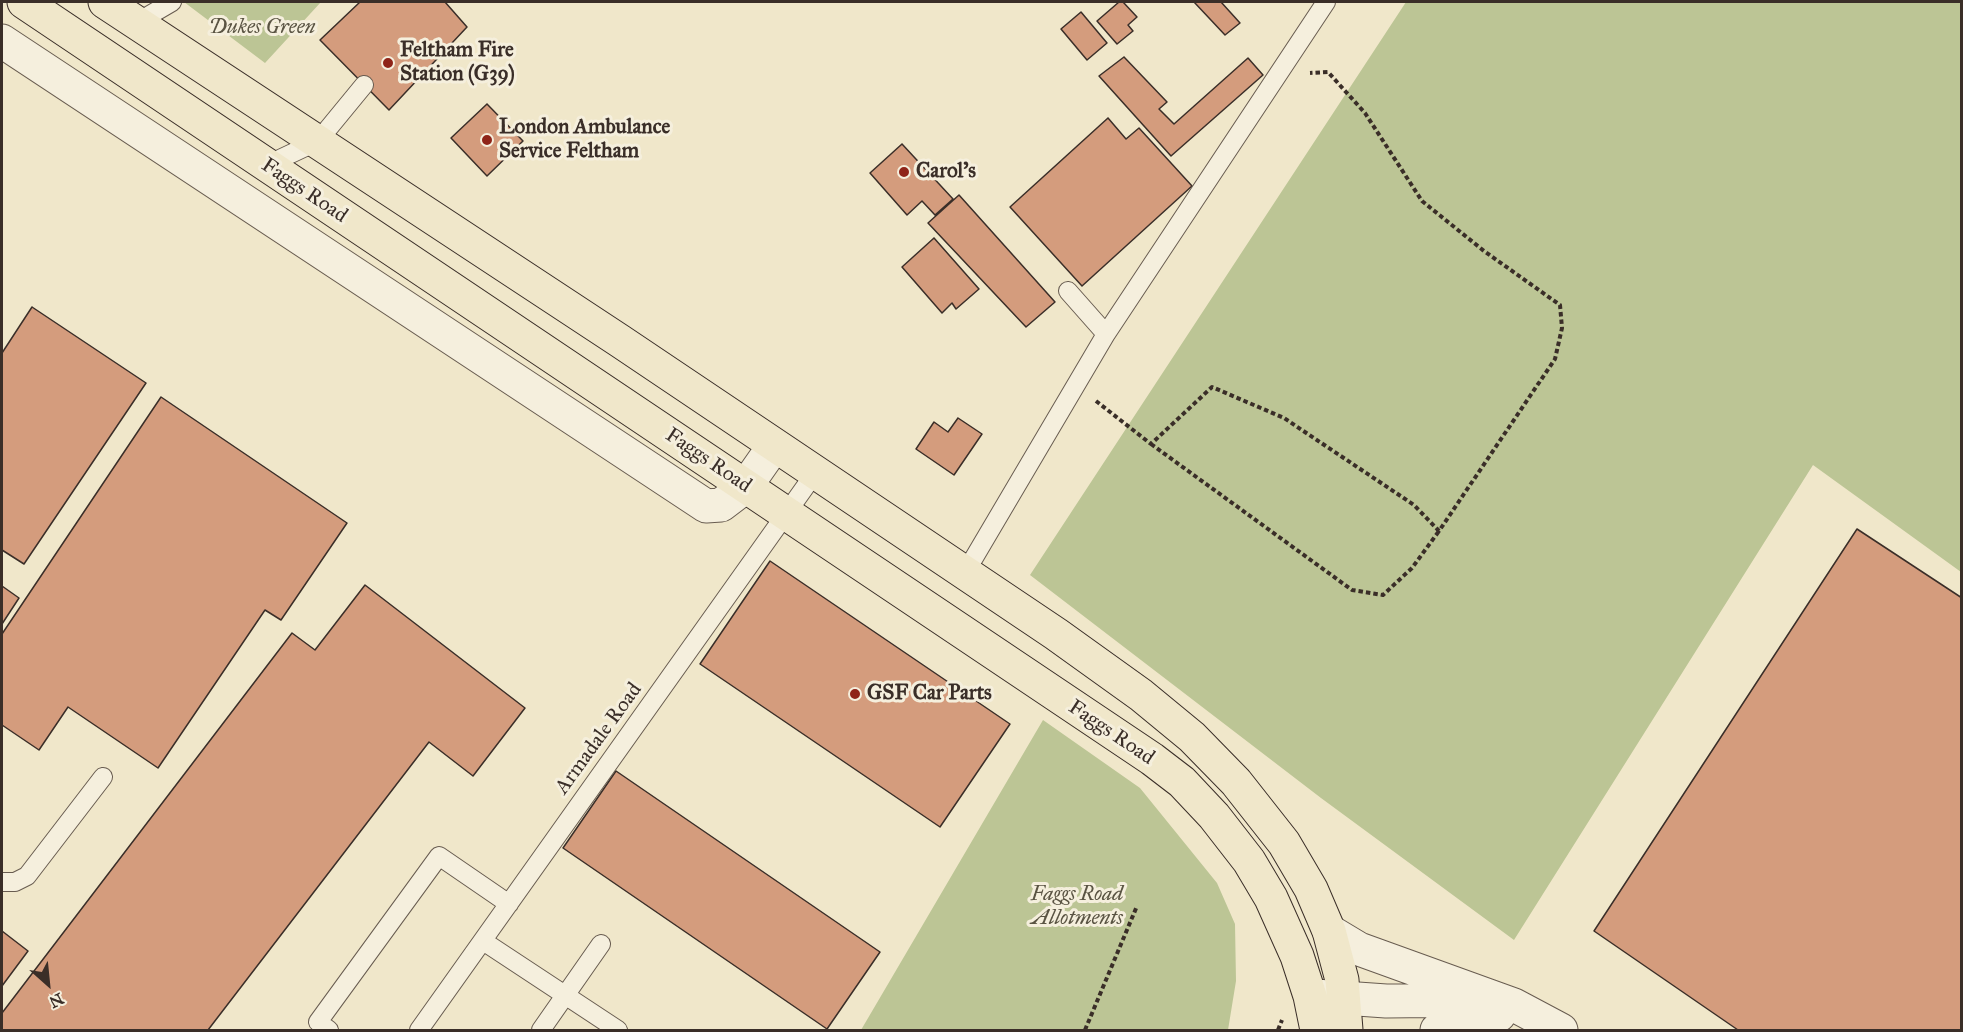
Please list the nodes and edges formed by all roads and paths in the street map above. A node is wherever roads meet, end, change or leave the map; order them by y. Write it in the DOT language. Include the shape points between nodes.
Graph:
graph roads {
  1 [pos="24,2"];
  2 [pos="105,2"];
  3 [pos="172,2"];
  4 [pos="1326,2"];
  5 [pos="136,23"];
  6 [pos="2,40"];
  7 [pos="1280,73"];
  8 [pos="364,85"];
  9 [pos="318,141"];
  10 [pos="265,166"];
  11 [pos="1068,291"];
  12 [pos="1106,334"];
  13 [pos="1076,385"];
  14 [pos="1151,444"];
  15 [pos="774,446"];
  16 [pos="815,472"];
  17 [pos="746,486"];
  18 [pos="787,515"];
  19 [pos="1439,531"];
  20 [pos="965,573"];
  21 [pos="103,777"];
  22 [pos="2,882"];
  23 [pos="509,904"];
  24 [pos="1137,906"];
  25 [pos="1329,931"];
  26 [pos="483,941"];
  27 [pos="601,944"];
  28 [pos="566,996"];
  29 [pos="1310,996"];
  30 [pos="1496,999"];
  31 [pos="1530,1013"];
  32 [pos="1345,1015"];
  33 [pos="319,1028"];
  34 [pos="419,1030"];
  35 [pos="541,1030"];
  36 [pos="618,1030"];
  37 [pos="1085,1030"];
  38 [pos="1317,1030"];
  39 [pos="1437,1030"];
  40 [pos="1561,1030"];
  1 -- 10 [label="main road, Faggs Road"];
  2 -- 5 [label="main road, Faggs Road"];
  3 -- 5 [label="lane"];
  4 -- 7 [label="lane"];
  5 -- 9 [label="main road, Faggs Road"];
  6 -- 17 [label="street" via="706,506 721,505"];
  7 -- 12 [label="lane"];
  7 -- 19 [label="path" via="1328,72 1365,113 1422,201 1560,305 1562,328 1555,359"];
  8 -- 9 [label="lane"];
  9 -- 10 [label="lane"];
  9 -- 15 [label="main road, Faggs Road"];
  10 -- 17 [label="main road, Faggs Road"];
  11 -- 12 [label="lane"];
  12 -- 13 [label="lane"];
  13 -- 14 [label="path"];
  13 -- 20 [label="lane"];
  14 -- 19 [label="path" via="1212,387 1284,417 1414,505"];
  14 -- 19 [label="path" via="1352,590 1383,595 1412,568"];
  15 -- 16 [label="main road, Faggs Road"];
  15 -- 17 [label="street"];
  16 -- 18 [label="lane, Armadale Road"];
  16 -- 20 [label="main road, Faggs Road"];
  17 -- 18 [label="main road, Faggs Road"];
  18 -- 23 [label="lane, Armadale Road"];
  18 -- 29 [label="main road, Faggs Road" via="1152,759 1182,783 1249,861 1271,898"];
  20 -- 25 [label="main road, Faggs Road" via="1094,661 1192,737 1236,782 1284,843 1311,889"];
  21 -- 22 [label="lane" via="27,876 15,882"];
  23 -- 26 [label="lane, Armadale Road"];
  23 -- 33 [label="lane" via="439,856"];
  24 -- 37 [label="path"];
  25 -- 30 [label="street" via="1359,949"];
  25 -- 32 [label="main road, Faggs Road"];
  26 -- 28 [label="lane"];
  26 -- 34 [label="lane, Armadale Road"];
  27 -- 28 [label="lane"];
  28 -- 35 [label="lane"];
  28 -- 36 [label="lane"];
  29 -- 32 [label="street"];
  29 -- 38 [label="main road, Faggs Road"];
  30 -- 31 [label="street"];
  30 -- 32 [label="street" via="1408,1001"];
  31 -- 39 [label="street" via="1485,1016"];
  31 -- 40 [label="street"];
}
